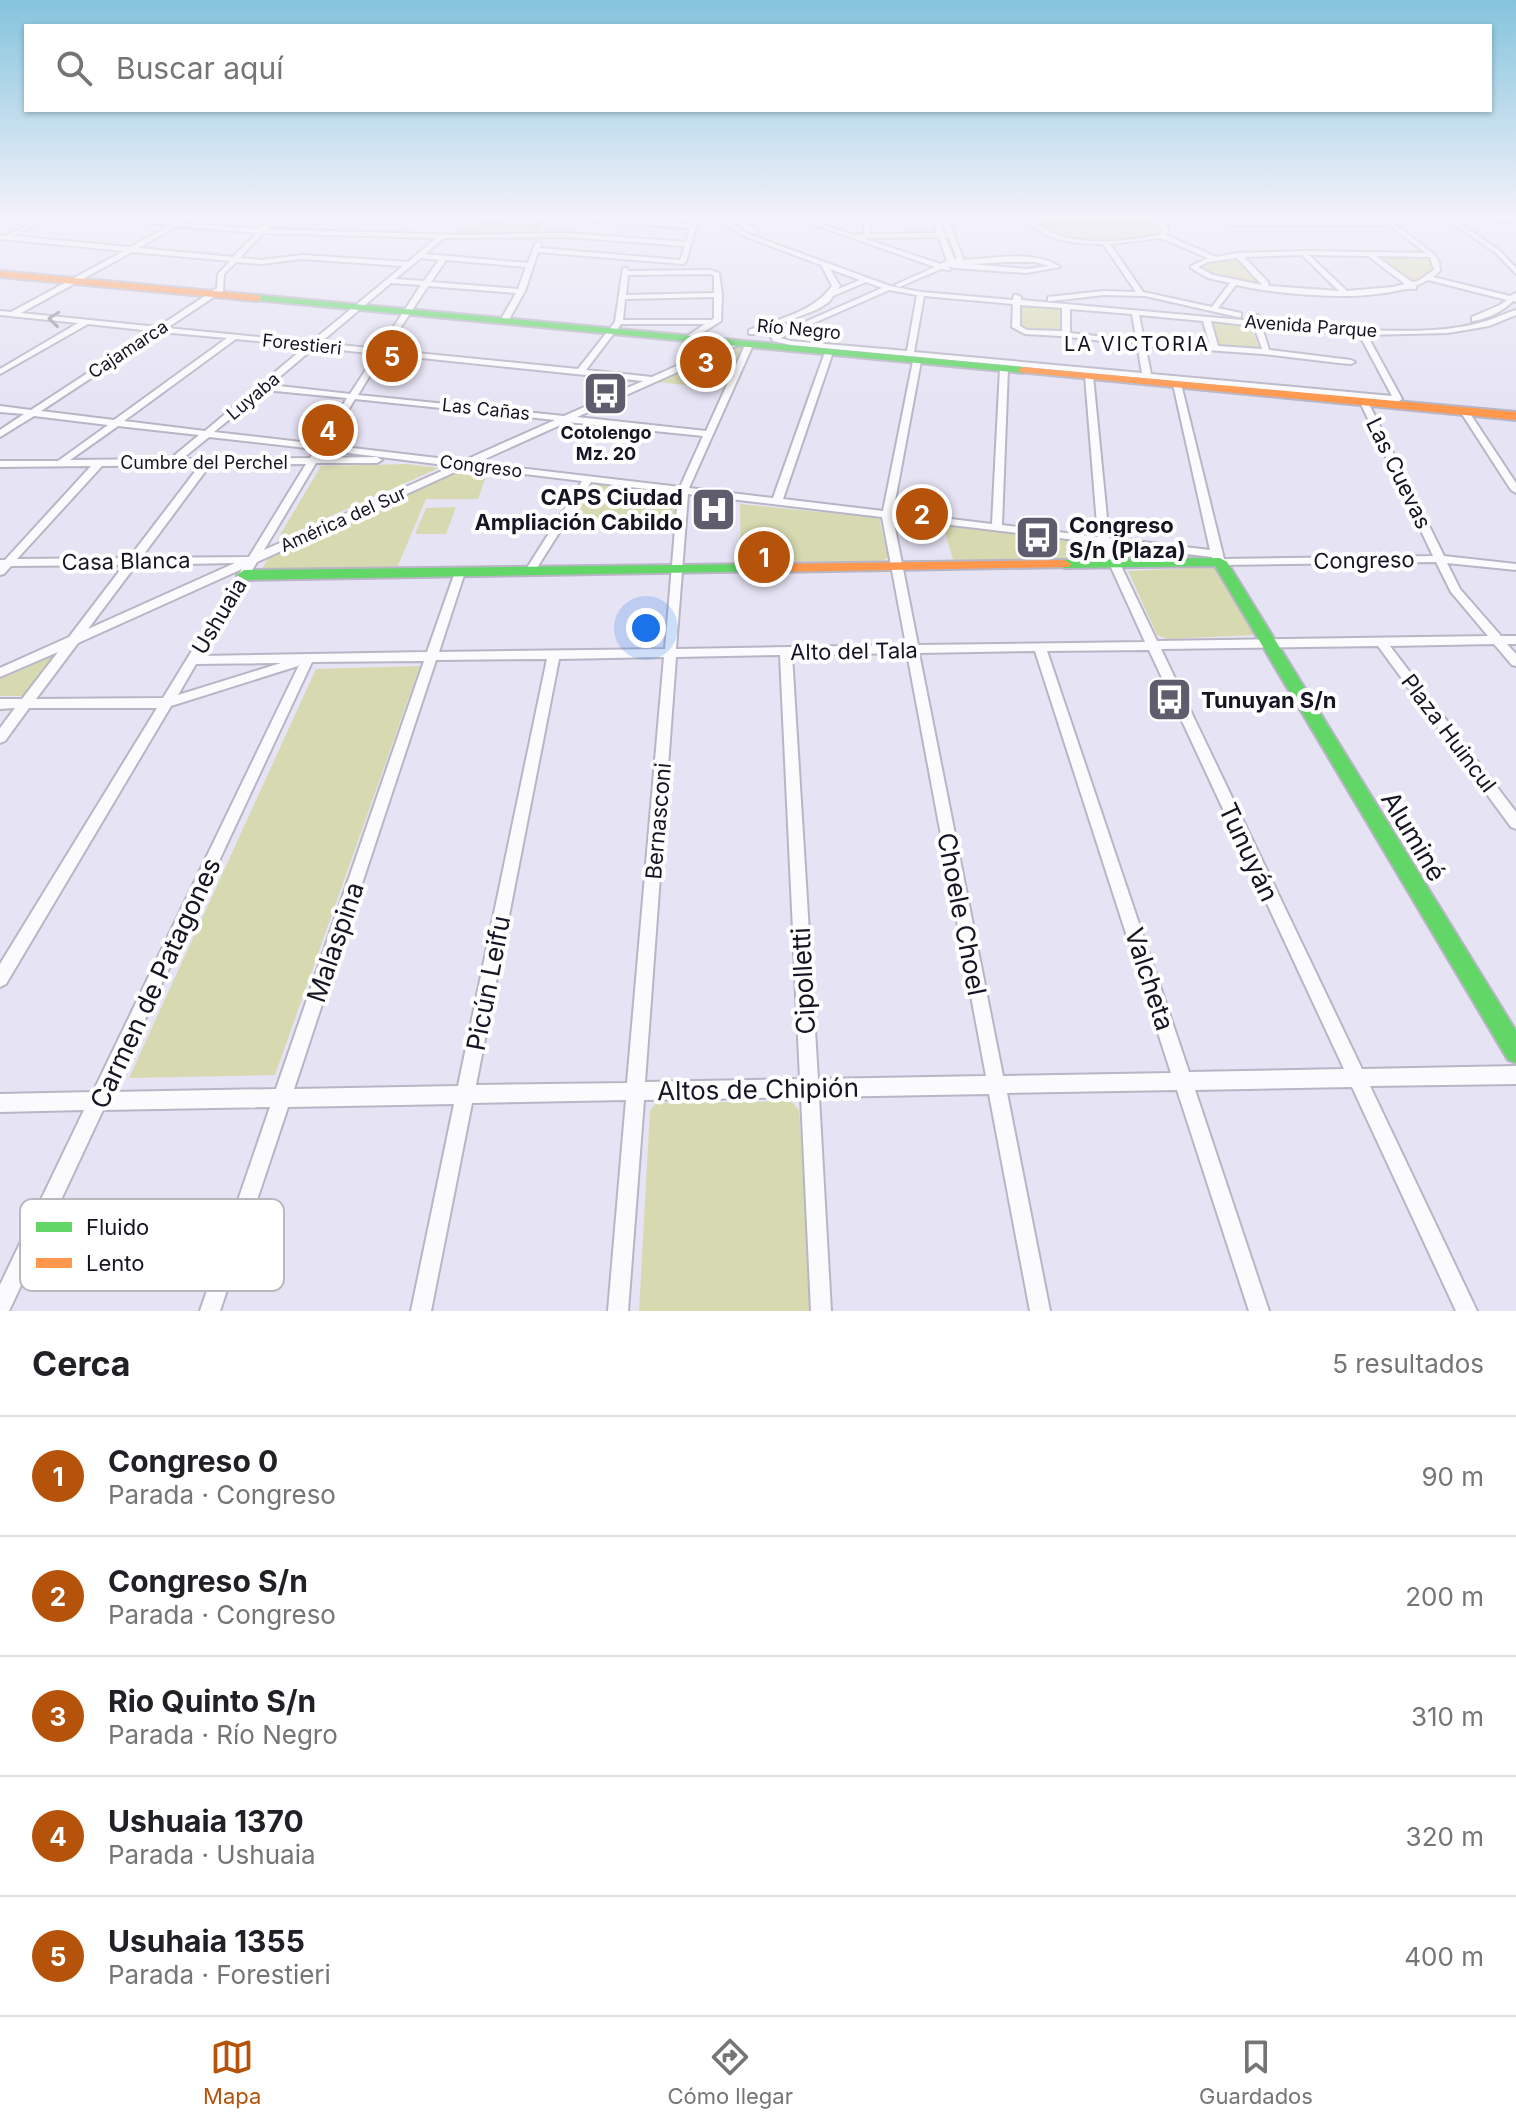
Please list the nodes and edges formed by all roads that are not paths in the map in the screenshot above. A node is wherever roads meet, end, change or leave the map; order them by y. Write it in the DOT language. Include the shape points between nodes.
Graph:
graph roads {
  1 [pos="55,279"];
  2 [pos="77,279"];
  3 [pos="221,279"];
  4 [pos="429,279"];
  5 [pos="525,279"];
  6 [pos="623,279"];
  7 [pos="716,279"];
  8 [pos="834,279"];
  9 [pos="866,279"];
  10 [pos="882,279"];
  11 [pos="914,279"];
  12 [pos="928,279"];
  13 [pos="1131,279"];
  14 [pos="1227,279"];
  15 [pos="1262,279"];
  16 [pos="1331,279"];
  17 [pos="1403,279"];
  18 [pos="1431,279"];
  19 [pos="74,281"];
  20 [pos="390,281"];
  21 [pos="1235,281"];
  22 [pos="426,283"];
  23 [pos="899,285"];
  24 [pos="1266,286"];
  25 [pos="1413,287"];
  26 [pos="888,288"];
  27 [pos="913,288"];
  28 [pos="521,291"];
  29 [pos="214,293"];
  30 [pos="831,294"];
  31 [pos="921,294"];
  32 [pos="1141,294"];
  33 [pos="1347,294"];
  34 [pos="718,295"];
  35 [pos="621,297"];
  36 [pos="1515,298"];
  37 [pos="1017,300"];
  38 [pos="1066,306"];
  39 [pos="359,307"];
  40 [pos="1214,309"];
  41 [pos="406,312"];
  42 [pos="1135,312"];
  43 [pos="1516,312"];
  44 [pos="0,313"];
  45 [pos="12,315"];
  46 [pos="1206,318"];
  47 [pos="1256,320"];
  48 [pos="0,321"];
  49 [pos="504,321"];
  50 [pos="86,322"];
  51 [pos="713,322"];
  52 [pos="616,327"];
  53 [pos="1360,328"];
  54 [pos="159,329"];
  55 [pos="1063,335"];
  56 [pos="234,337"];
  57 [pos="689,339"];
  58 [pos="756,340"];
  59 [pos="1128,342"];
  60 [pos="1150,344"];
  61 [pos="313,345"];
  62 [pos="1215,348"];
  63 [pos="380,352"];
  64 [pos="829,352"];
  65 [pos="1263,352"];
  66 [pos="914,357"];
  67 [pos="1351,362"];
  68 [pos="1004,368"];
  69 [pos="0,372"];
  70 [pos="580,372"];
  71 [pos="1089,376"];
  72 [pos="1147,376"];
  73 [pos="652,380"];
  74 [pos="1177,384"];
  75 [pos="263,387"];
  76 [pos="353,396"];
  77 [pos="1401,401"];
  78 [pos="1364,402"];
  79 [pos="0,409"];
  80 [pos="1464,411"];
  81 [pos="33,412"];
  82 [pos="1516,416"];
  83 [pos="568,418"];
  84 [pos="117,422"];
  85 [pos="208,433"];
  86 [pos="0,434"];
  87 [pos="708,434"];
  88 [pos="321,447"];
  89 [pos="407,458"];
  90 [pos="312,461"];
  91 [pos="173,462"];
  92 [pos="207,462"];
  93 [pos="61,463"];
  94 [pos="99,463"];
  95 [pos="0,464"];
  96 [pos="464,464"];
  97 [pos="588,479"];
  98 [pos="1516,490"];
  99 [pos="683,491"];
  100 [pos="777,502"];
  101 [pos="887,516"];
  102 [pos="997,529"];
  103 [pos="1104,541"];
  104 [pos="1218,558"];
  105 [pos="1441,559"];
  106 [pos="133,561"];
  107 [pos="4,563"];
  108 [pos="1114,564"];
  109 [pos="248,567"];
  110 [pos="896,567"];
  111 [pos="1516,567"];
  112 [pos="678,569"];
  113 [pos="530,571"];
  114 [pos="0,572"];
  115 [pos="460,572"];
  116 [pos="74,640"];
  117 [pos="1516,640"];
  118 [pos="1498,641"];
  119 [pos="1382,643"];
  120 [pos="1271,644"];
  121 [pos="1152,646"];
  122 [pos="1040,648"];
  123 [pos="911,650"];
  124 [pos="786,652"];
  125 [pos="672,653"];
  126 [pos="554,655"];
  127 [pos="432,657"];
  128 [pos="308,659"];
  129 [pos="192,660"];
  130 [pos="1516,662"];
  131 [pos="0,673"];
  132 [pos="167,703"];
  133 [pos="0,704"];
  134 [pos="25,704"];
  135 [pos="0,738"];
  136 [pos="1516,823"];
  137 [pos="0,979"];
  138 [pos="1516,1052"];
  139 [pos="1516,1075"];
  140 [pos="1357,1078"];
  141 [pos="1183,1081"];
  142 [pos="995,1085"];
  143 [pos="809,1088"];
  144 [pos="634,1091"];
  145 [pos="465,1095"];
  146 [pos="283,1098"];
  147 [pos="99,1101"];
  148 [pos="0,1103"];
  149 [pos="52,1199"];
  150 [pos="248,1199"];
  151 [pos="20,1265"];
  152 [pos="217,1291"];
  153 [pos="0,1307"];
  154 [pos="210,1311"];
  155 [pos="421,1311"];
  156 [pos="618,1311"];
  157 [pos="821,1311"];
  158 [pos="1040,1311"];
  159 [pos="1259,1311"];
  160 [pos="1467,1311"];
  1 -- 19 [label="street, Río Negro"];
  2 -- 19 [label="street"];
  3 -- 29 [label="street, Cajamarca"];
  4 -- 22 [label="street, Ushuaia"];
  5 -- 28 [label="street"];
  6 -- 35 [label="street"];
  7 -- 34 [label="street"];
  8 -- 30 [label="street"];
  9 -- 26 [label="street, Avenida Parque"];
  9 -- 30 [label="street"];
  10 -- 23 [label="street, Avenida Parque"];
  11 -- 23 [label="street"];
  12 -- 27 [label="street"];
  13 -- 32 [label="street"];
  14 -- 21 [label="street"];
  15 -- 24 [label="street"];
  16 -- 33 [label="street"];
  17 -- 25 [label="street"];
  18 -- 25 [label="street"];
  18 -- 36 [label="street"];
  19 -- 29 [label="street, Río Negro"];
  19 -- 45 [label="street"];
  20 -- 22 [label="street"];
  20 -- 39 [label="street, Luyaba"];
  21 -- 24 [label="street"];
  21 -- 40 [label="street"];
  22 -- 28 [label="street"];
  22 -- 41 [label="street, Ushuaia"];
  23 -- 27 [label="street, Avenida Parque"];
  24 -- 33 [label="street"];
  25 -- 33 [label="street"];
  26 -- 31 [label="street, Avenida Parque"];
  26 -- 58 [label="street"];
  27 -- 37 [label="street, Avenida Parque"];
  28 -- 49 [label="street"];
  29 -- 39 [label="street, Río Negro"];
  29 -- 54 [label="street, Cajamarca"];
  30 -- 58 [label="street"];
  31 -- 37 [label="street, Avenida Parque"];
  31 -- 66 [label="street"];
  32 -- 37 [label="street, Avenida Parque"];
  32 -- 40 [label="street, Avenida Parque"];
  34 -- 35 [label="street"];
  34 -- 51 [label="street" via="719,316"];
  35 -- 52 [label="street"];
  36 -- 53 [label="street, Avenida Parque" via="1487,316 1458,323"];
  37 -- 38 [label="street, Avenida Parque"];
  37 -- 55 [label="street" via="1018,329"];
  38 -- 42 [label="street, Avenida Parque"];
  38 -- 55 [label="street"];
  39 -- 41 [label="street, Río Negro"];
  39 -- 61 [label="street, Luyaba"];
  40 -- 47 [label="street, Avenida Parque"];
  41 -- 49 [label="street, Río Negro"];
  41 -- 63 [label="street, Ushuaia"];
  42 -- 46 [label="street, Avenida Parque"];
  42 -- 72 [label="street"];
  43 -- 53 [label="street, Avenida Parque" via="1459,329 1413,333"];
  44 -- 45 [label="street, Forestieri"];
  45 -- 48 [label="street"];
  50 -- 45 [label="street, Forestieri, one-way"];
  46 -- 47 [label="street, Avenida Parque"];
  46 -- 62 [label="street"];
  47 -- 53 [label="street, Avenida Parque"];
  47 -- 65 [label="street"];
  49 -- 52 [label="street, Río Negro"];
  50 -- 54 [label="street, Forestieri"];
  50 -- 69 [label="street"];
  51 -- 52 [label="street"];
  51 -- 57 [label="street"];
  52 -- 57 [label="street, Río Negro"];
  52 -- 70 [label="street"];
  53 -- 77 [label="street"];
  54 -- 56 [label="street, Forestieri"];
  54 -- 81 [label="street, Cajamarca"];
  55 -- 59 [label="street"];
  56 -- 61 [label="street, Forestieri"];
  56 -- 84 [label="street"];
  57 -- 58 [label="street, Río Negro"];
  58 -- 64 [label="street, Río Negro"];
  58 -- 66 [label="street, Río Negro"];
  58 -- 73 [label="street, América del Sur"];
  58 -- 87 [label="street, Bernasconi"];
  60 -- 62 [label="street"];
  61 -- 63 [label="street, Forestieri"];
  61 -- 75 [label="street, Luyaba"];
  62 -- 65 [label="street"];
  63 -- 70 [label="street, Forestieri"];
  63 -- 76 [label="street, Ushuaia"];
  64 -- 66 [label="street, Río Negro"];
  64 -- 100 [label="street"];
  65 -- 67 [label="street"];
  66 -- 68 [label="street, Río Negro"];
  66 -- 72 [label="street, Río Negro"];
  66 -- 101 [label="street"];
  68 -- 71 [label="street, Río Negro"];
  68 -- 102 [label="street"];
  70 -- 73 [label="street, Forestieri"];
  71 -- 74 [label="street, Río Negro"];
  71 -- 103 [label="street, Tunuyán"];
  72 -- 77 [label="street, Río Negro"];
  73 -- 83 [label="street, América del Sur"];
  74 -- 78 [label="street, Río Negro"];
  74 -- 104 [label="street"];
  75 -- 76 [label="street, Las Cañas"];
  75 -- 85 [label="street, Luyaba"];
  76 -- 83 [label="street, Las Cañas"];
  76 -- 88 [label="street, Ushuaia"];
  77 -- 78 [label="street, Río Negro"];
  77 -- 80 [label="street"];
  78 -- 105 [label="street, Las Cuevas"];
  79 -- 81 [label="street, Congreso"];
  80 -- 82 [label="street"];
  80 -- 98 [label="street"];
  81 -- 84 [label="street, Congreso"];
  81 -- 86 [label="street, Cajamarca"];
  83 -- 87 [label="street, Las Cañas"];
  83 -- 96 [label="street, América del Sur"];
  84 -- 85 [label="street, Congreso"];
  84 -- 93 [label="street"];
  85 -- 88 [label="street, Congreso"];
  85 -- 91 [label="street, Luyaba"];
  87 -- 99 [label="street, Bernasconi"];
  88 -- 89 [label="street, Congreso"];
  88 -- 90 [label="street, Ushuaia"];
  89 -- 90 [label="street, Cumbre del Perchel"];
  89 -- 96 [label="street, Congreso"];
  90 -- 92 [label="street, Cumbre del Perchel"];
  90 -- 109 [label="street, Ushuaia"];
  91 -- 92 [label="street, Cumbre del Perchel"];
  91 -- 94 [label="street, Cumbre del Perchel"];
  92 -- 106 [label="street"];
  93 -- 94 [label="street, Cumbre del Perchel"];
  93 -- 95 [label="street, Cumbre del Perchel"];
  94 -- 107 [label="street"];
  96 -- 97 [label="street, Congreso"];
  96 -- 109 [label="street, América del Sur"];
  97 -- 99 [label="street, Congreso"];
  97 -- 113 [label="street"];
  99 -- 100 [label="street, Congreso"];
  99 -- 112 [label="street, Bernasconi"];
  100 -- 101 [label="street, Congreso"];
  101 -- 102 [label="street, Congreso"];
  101 -- 110 [label="street, Choele Choel"];
  102 -- 103 [label="street, Congreso"];
  103 -- 104 [label="street, Congreso"];
  103 -- 108 [label="street, Tunuyán"];
  104 -- 105 [label="street, Congreso"];
  104 -- 108 [label="street"];
  104 -- 120 [label="street, Aluminé"];
  105 -- 111 [label="street, Congreso"];
  105 -- 118 [label="street, Las Cuevas" via="1459,596"];
  106 -- 107 [label="street, Casa Blanca"];
  106 -- 109 [label="street, Casa Blanca"];
  106 -- 116 [label="street"];
  107 -- 114 [label="street"];
  108 -- 110 [label="street"];
  108 -- 121 [label="street, Tunuyán"];
  109 -- 115 [label="street"];
  109 -- 116 [label="street, América del Sur"];
  109 -- 129 [label="street, Ushuaia"];
  110 -- 112 [label="street"];
  110 -- 123 [label="street, Choele Choel"];
  112 -- 113 [label="street"];
  112 -- 125 [label="street, Bernasconi"];
  113 -- 115 [label="street"];
  115 -- 127 [label="street, Malaspina"];
  116 -- 131 [label="street, América del Sur"];
  116 -- 134 [label="street"];
  117 -- 118 [label="street, Alto del Tala"];
  118 -- 119 [label="street, Alto del Tala"];
  118 -- 130 [label="street, Las Cuevas"];
  119 -- 120 [label="street, Alto del Tala"];
  119 -- 136 [label="street, Plaza Huincul"];
  120 -- 121 [label="street, Alto del Tala"];
  120 -- 138 [label="street, Aluminé"];
  121 -- 122 [label="street, Alto del Tala"];
  121 -- 140 [label="street, Tunuyán"];
  122 -- 123 [label="street, Alto del Tala"];
  122 -- 141 [label="street, Valcheta"];
  123 -- 124 [label="street, Alto del Tala"];
  123 -- 142 [label="street, Choele Choel"];
  124 -- 125 [label="street, Alto del Tala"];
  124 -- 143 [label="street, Cipolletti"];
  125 -- 126 [label="street, Alto del Tala"];
  125 -- 144 [label="street, Bernasconi"];
  126 -- 127 [label="street, Alto del Tala"];
  126 -- 145 [label="street, Picún Leifu"];
  127 -- 128 [label="street, Alto del Tala"];
  127 -- 146 [label="street, Malaspina"];
  128 -- 129 [label="street, Alto del Tala"];
  128 -- 132 [label="street"];
  128 -- 147 [label="street, Carmen de Patagones"];
  129 -- 132 [label="street, Ushuaia"];
  132 -- 134 [label="street"];
  132 -- 137 [label="street, Ushuaia"];
  133 -- 134 [label="street"];
  134 -- 135 [label="street"];
  139 -- 140 [label="street, Altos de Chipión"];
  140 -- 141 [label="street, Altos de Chipión"];
  140 -- 160 [label="street, Tunuyán"];
  141 -- 142 [label="street, Altos de Chipión"];
  141 -- 159 [label="street, Valcheta"];
  142 -- 143 [label="street, Altos de Chipión"];
  142 -- 158 [label="street, Choele Choel"];
  143 -- 144 [label="street, Altos de Chipión"];
  143 -- 157 [label="street, Cipolletti"];
  144 -- 145 [label="street, Altos de Chipión"];
  144 -- 156 [label="street, Bernasconi"];
  145 -- 146 [label="street, Altos de Chipión"];
  145 -- 155 [label="street, Picún Leifu"];
  146 -- 147 [label="street, Altos de Chipión"];
  146 -- 150 [label="street, Malaspina"];
  147 -- 148 [label="street, Altos de Chipión"];
  147 -- 149 [label="street, Carmen de Patagones"];
  151 -- 153 [label="street, Carmen de Patagones"];
  152 -- 154 [label="street, Malaspina"];
}
